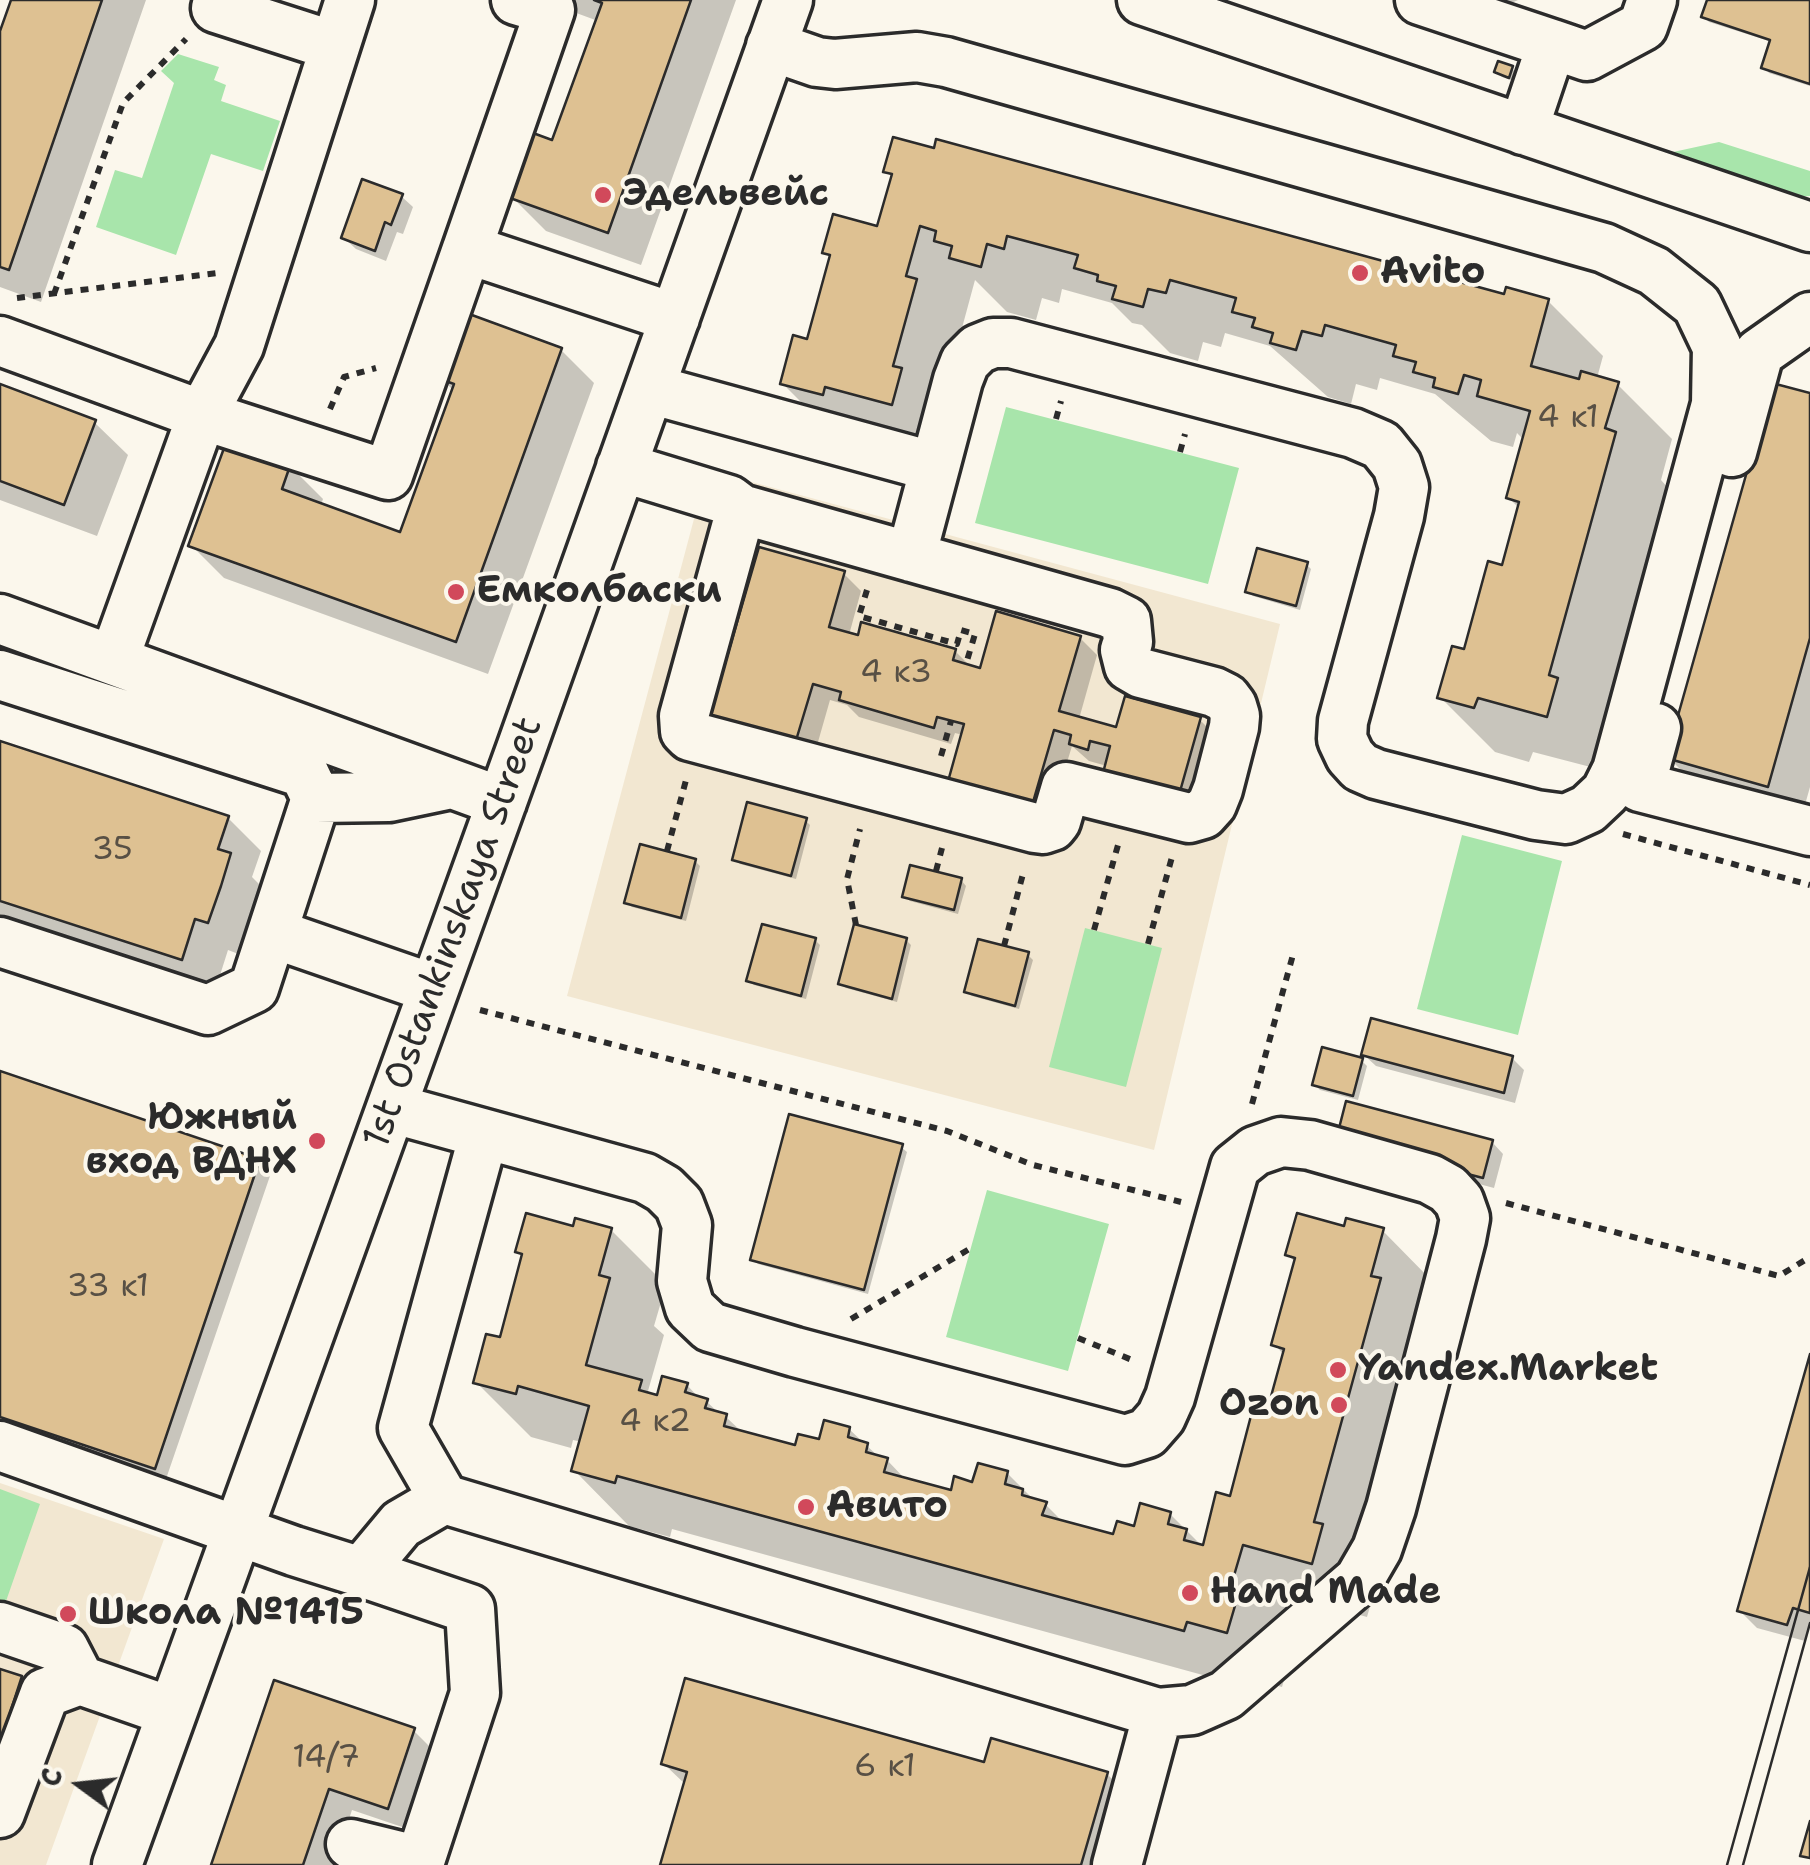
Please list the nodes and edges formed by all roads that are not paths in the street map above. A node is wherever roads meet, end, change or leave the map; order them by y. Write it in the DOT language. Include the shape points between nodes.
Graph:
graph roads {
  1 [pos="350,0"];
  2 [pos="516,0"];
  3 [pos="788,0"];
  4 [pos="1142,0"];
  5 [pos="1420,0"];
  6 [pos="1652,0"];
  7 [pos="216,8"];
  8 [pos="1552,44"];
  9 [pos="334,46"];
  10 [pos="772,46"];
  11 [pos="1523,130"];
  12 [pos="1810,228"];
  13 [pos="467,250"];
  14 [pos="1810,317"];
  15 [pos="675,318"];
  16 [pos="0,341"];
  17 [pos="650,389"];
  18 [pos="202,415"];
  19 [pos="622,466"];
  20 [pos="935,466"];
  21 [pos="742,509"];
  22 [pos="911,557"];
  23 [pos="0,619"];
  24 [pos="114,660"];
  25 [pos="0,675"];
  26 [pos="453,784"];
  27 [pos="316,798"];
  28 [pos="502,802"];
  29 [pos="1810,831"];
  30 [pos="272,933"];
  31 [pos="0,942"];
  32 [pos="434,989"];
  33 [pos="391,1108"];
  34 [pos="484,1134"];
  35 [pos="0,1446"];
  36 [pos="444,1500"];
  37 [pos="237,1531"];
  38 [pos="361,1572"];
  39 [pos="0,1628"];
  40 [pos="80,1680"];
  41 [pos="172,1712"];
  42 [pos="1158,1714"];
  43 [pos="0,1813"];
  44 [pos="351,1844"];
  45 [pos="116,1865"];
  46 [pos="1118,1865"];
  1 -- 9 [label="street"];
  2 -- 13 [label="street" via="550,10"];
  3 -- 10 [label="street, 1st Ostankinskaya Street"];
  4 -- 11 [label="street"];
  5 -- 8 [label="street"];
  6 -- 8 [label="street" via="1643,26 1587,56"];
  7 -- 9 [label="street"];
  8 -- 11 [label="street"];
  9 -- 18 [label="street" via="239,346"];
  10 -- 15 [label="street, 1st Ostankinskaya Street"];
  10 -- 20 [label="street" via="834,64 917,56 1604,248 1654,271 1697,305 1717,347 1716,404 1617,770 1606,792 1566,819 1376,774 1350,756 1342,721 1404,487 1381,445 1011,343 978,349 965,362"];
  11 -- 12 [label="street"];
  13 -- 15 [label="street"];
  13 -- 18 [label="street" via="388,475"];
  14 -- 29 [label="street" via="1759,353 1640,787"];
  15 -- 17 [label="street, 1st Ostankinskaya Street"];
  16 -- 18 [label="street"];
  17 -- 19 [label="street, 1st Ostankinskaya Street"];
  17 -- 20 [label="street"];
  18 -- 24 [label="street"];
  19 -- 21 [label="street"];
  19 -- 28 [label="street, 1st Ostankinskaya Street"];
  20 -- 22 [label="street"];
  21 -- 22 [label="street"];
  21 -- 22 [label="street" via="684,716 685,731 696,739 1034,828 1056,821 1066,786 1183,817 1203,814 1212,804 1234,727 1226,698 1129,666 1126,622 1110,613"];
  23 -- 24 [label="street"];
  24 -- 26 [label="street"];
  25 -- 27 [label="street" via="304,773"];
  26 -- 27 [label="street" via="390,797"];
  26 -- 28 [label="street"];
  27 -- 30 [label="street"];
  28 -- 32 [label="street, 1st Ostankinskaya Street"];
  30 -- 31 [label="street" via="254,988 208,1010"];
  30 -- 32 [label="street"];
  32 -- 33 [label="street, 1st Ostankinskaya Street"];
  33 -- 34 [label="street"];
  33 -- 37 [label="street, 1st Ostankinskaya Street"];
  34 -- 36 [label="street" via="403,1428"];
  34 -- 42 [label="street" via="664,1189 687,1225 682,1281 690,1308 710,1327 1124,1440 1146,1433 1161,1418 1235,1166 1255,1150 1282,1142 1310,1145 1448,1189 1465,1218 1461,1240 1378,1550 1359,1580 1226,1696"];
  35 -- 37 [label="street"];
  36 -- 38 [label="street" via="402,1524"];
  36 -- 42 [label="street"];
  37 -- 38 [label="street"];
  37 -- 41 [label="street, 1st Ostankinskaya Street"];
  38 -- 44 [label="street" via="470,1609 475,1693 420,1861"];
  39 -- 40 [label="street" via="64,1649"];
  40 -- 41 [label="street"];
  40 -- 43 [label="street" via="45,1694"];
  41 -- 45 [label="street, 1st Ostankinskaya Street"];
  42 -- 46 [label="street"];
}
